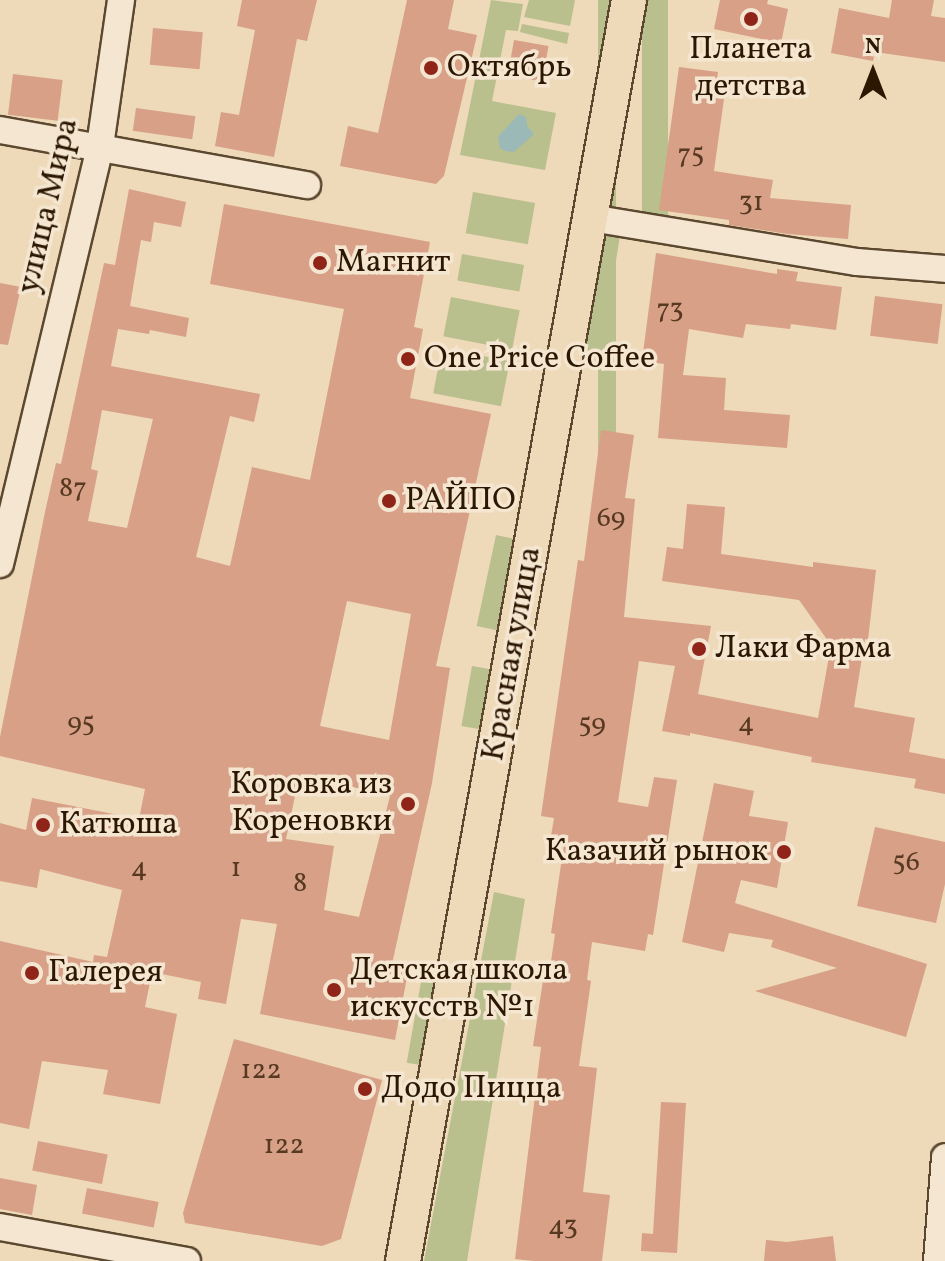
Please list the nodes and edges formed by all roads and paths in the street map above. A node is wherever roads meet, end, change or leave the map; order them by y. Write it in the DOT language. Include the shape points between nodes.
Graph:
graph roads {
  1 [pos="121,0"];
  2 [pos="629,0"];
  3 [pos="0,130"];
  4 [pos="100,146"];
  5 [pos="307,185"];
  6 [pos="591,218"];
  7 [pos="945,269"];
  8 [pos="0,564"];
  9 [pos="945,1157"];
  10 [pos="0,1227"];
  11 [pos="187,1261"];
  12 [pos="403,1261"];
  13 [pos="937,1261"];
  1 -- 4 [label="street, улица Мира"];
  2 -- 6 [label="main road, Красная улица"];
  3 -- 4 [label="street"];
  4 -- 5 [label="street"];
  4 -- 8 [label="street, улица Мира"];
  6 -- 7 [label="street" via="857,262"];
  6 -- 12 [label="main road, Красная улица"];
  9 -- 13 [label="street"];
  10 -- 11 [label="street"];
}
